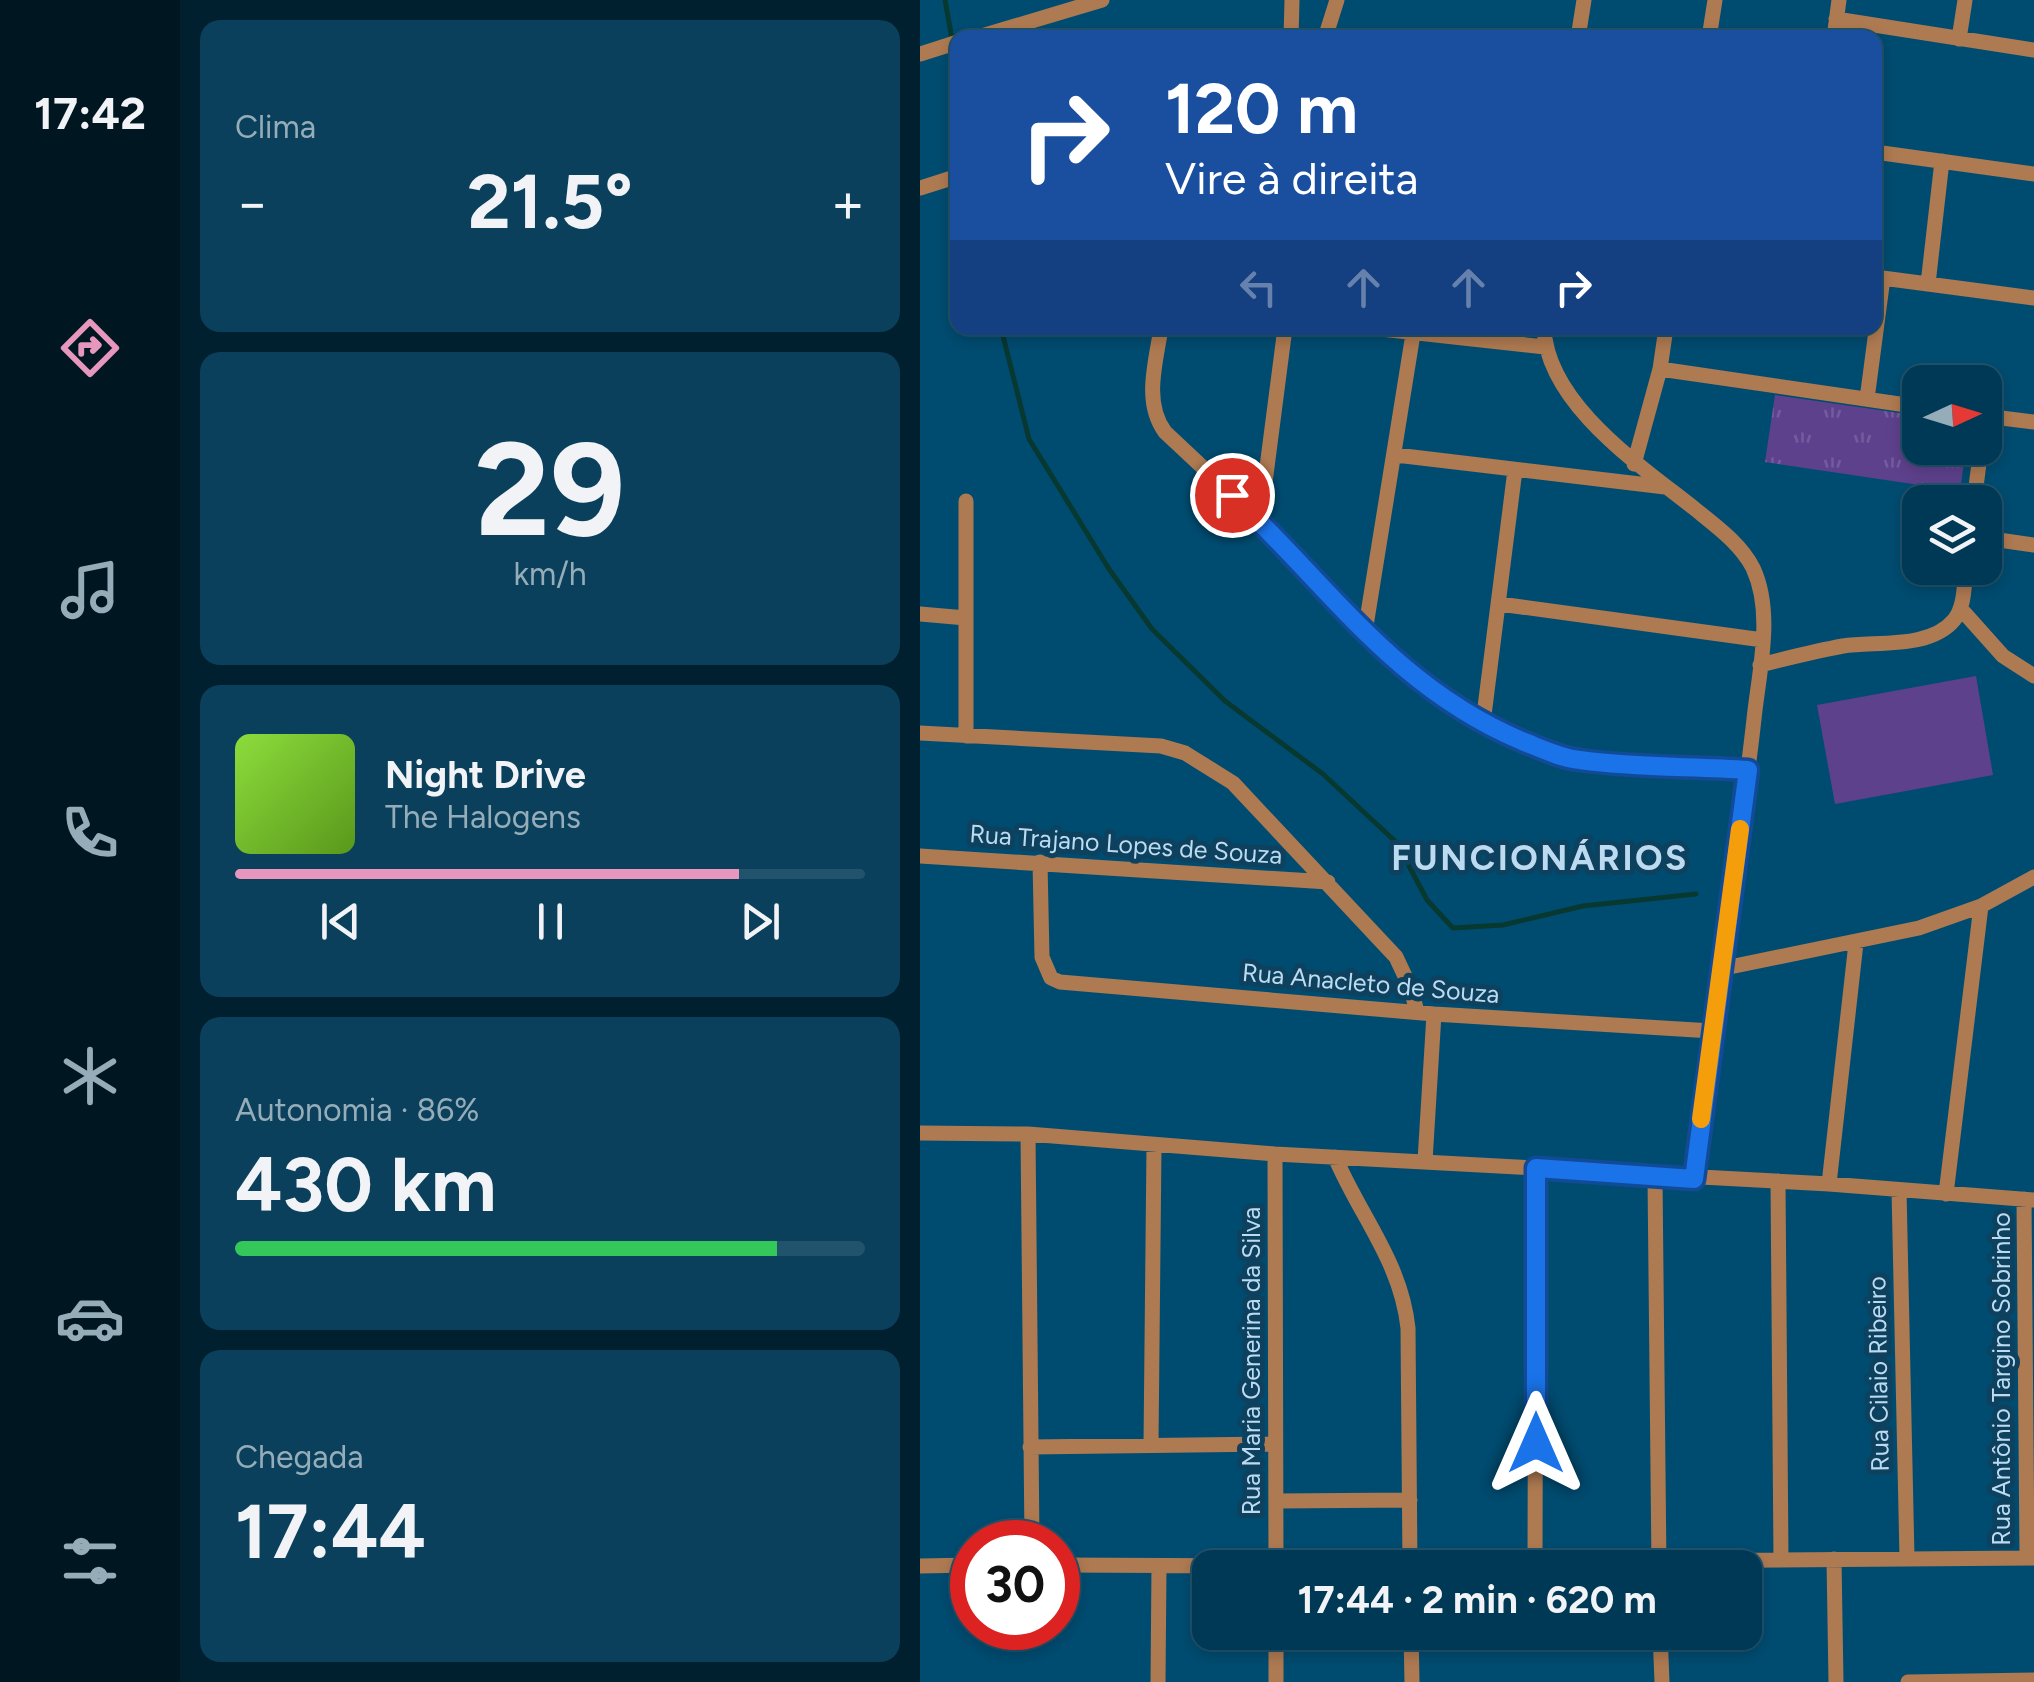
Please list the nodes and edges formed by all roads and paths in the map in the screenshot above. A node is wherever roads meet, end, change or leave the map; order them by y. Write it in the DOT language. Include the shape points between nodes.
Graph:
graph roads {
  1 [pos="1102,0"];
  2 [pos="1292,0"];
  3 [pos="1337,0"];
  4 [pos="1584,0"];
  5 [pos="1715,0"];
  6 [pos="1839,0"];
  7 [pos="1965,0"];
  8 [pos="1836,20"];
  9 [pos="1005,30"];
  10 [pos="1291,30"];
  11 [pos="1328,30"];
  12 [pos="1579,30"];
  13 [pos="1710,30"];
  14 [pos="1835,30"];
  15 [pos="1959,39"];
  16 [pos="950,45"];
  17 [pos="2034,50"];
  18 [pos="920,54"];
  19 [pos="1882,153"];
  20 [pos="1942,161"];
  21 [pos="2034,174"];
  22 [pos="950,179"];
  23 [pos="920,188"];
  24 [pos="1882,278"];
  25 [pos="1928,284"];
  26 [pos="2034,298"];
  27 [pos="1160,335"];
  28 [pos="1284,335"];
  29 [pos="1413,335"];
  30 [pos="1423,335"];
  31 [pos="1544,335"];
  32 [pos="1665,335"];
  33 [pos="1873,335"];
  34 [pos="1545,347"];
  35 [pos="1660,370"];
  36 [pos="1866,400"];
  37 [pos="1902,405"];
  38 [pos="2002,419"];
  39 [pos="2034,422"];
  40 [pos="1396,455"];
  41 [pos="1634,464"];
  42 [pos="1514,470"];
  43 [pos="1667,488"];
  44 [pos="966,502"];
  45 [pos="1260,522"];
  46 [pos="2002,540"];
  47 [pos="2034,545"];
  48 [pos="1964,585"];
  49 [pos="1500,604"];
  50 [pos="1961,609"];
  51 [pos="920,614"];
  52 [pos="966,618"];
  53 [pos="1365,632"];
  54 [pos="1763,640"];
  55 [pos="1760,665"];
  56 [pos="2034,676"];
  57 [pos="1483,722"];
  58 [pos="920,733"];
  59 [pos="966,736"];
  60 [pos="1748,770"];
  61 [pos="920,856"];
  62 [pos="1040,862"];
  63 [pos="2034,877"];
  64 [pos="1328,882"];
  65 [pos="1981,906"];
  66 [pos="1856,943"];
  67 [pos="1720,969"];
  68 [pos="1425,1013"];
  69 [pos="1712,1031"];
  70 [pos="920,1133"];
  71 [pos="1028,1134"];
  72 [pos="1154,1145"];
  73 [pos="1275,1154"];
  74 [pos="1335,1157"];
  75 [pos="1425,1161"];
  76 [pos="1536,1168"];
  77 [pos="1655,1177"];
  78 [pos="1694,1179"];
  79 [pos="1778,1182"];
  80 [pos="1829,1184"];
  81 [pos="1899,1190"];
  82 [pos="1946,1194"];
  83 [pos="2029,1200"];
  84 [pos="1275,1444"];
  85 [pos="1151,1445"];
  86 [pos="1030,1447"];
  87 [pos="1410,1500"];
  88 [pos="1276,1501"];
  89 [pos="1032,1520"];
  90 [pos="1276,1550"];
  91 [pos="1410,1550"];
  92 [pos="1535,1550"];
  93 [pos="1658,1550"];
  94 [pos="1908,1558"];
  95 [pos="2030,1558"];
  96 [pos="1834,1559"];
  97 [pos="1781,1560"];
  98 [pos="1762,1561"];
  99 [pos="1080,1564"];
  100 [pos="950,1565"];
  101 [pos="920,1566"];
  102 [pos="1159,1566"];
  103 [pos="1192,1566"];
  104 [pos="1276,1650"];
  105 [pos="1411,1650"];
  106 [pos="1661,1650"];
  107 [pos="2034,1680"];
  108 [pos="1158,1682"];
  109 [pos="1276,1682"];
  110 [pos="1412,1682"];
  111 [pos="1662,1682"];
  112 [pos="1836,1682"];
  113 [pos="1908,1682"];
  1 -- 9 [label="street"];
  2 -- 10 [label="street"];
  3 -- 11 [label="street"];
  4 -- 12 [label="street"];
  5 -- 13 [label="street"];
  6 -- 8 [label="street"];
  7 -- 15 [label="street"];
  8 -- 14 [label="street"];
  8 -- 15 [label="street"];
  15 -- 17 [label="street"];
  16 -- 18 [label="street"];
  19 -- 20 [label="street"];
  20 -- 21 [label="street"];
  20 -- 25 [label="street"];
  22 -- 23 [label="street"];
  24 -- 25 [label="street"];
  25 -- 26 [label="street"];
  27 -- 45 [label="street" via="1152,400 1159,423"];
  28 -- 45 [label="street"];
  29 -- 40 [label="street"];
  30 -- 34 [label="street"];
  31 -- 34 [label="street"];
  32 -- 35 [label="street"];
  33 -- 36 [label="street"];
  34 -- 41 [label="street" via="1584,414"];
  35 -- 36 [label="street"];
  35 -- 41 [label="street"];
  36 -- 37 [label="street"];
  38 -- 39 [label="street"];
  40 -- 42 [label="street"];
  40 -- 53 [label="street"];
  41 -- 43 [label="street"];
  42 -- 43 [label="street"];
  42 -- 49 [label="street"];
  43 -- 54 [label="street" via="1741,550 1762,599"];
  44 -- 52 [label="street"];
  45 -- 53 [label="street"];
  46 -- 47 [label="street"];
  48 -- 50 [label="street"];
  49 -- 54 [label="street"];
  49 -- 57 [label="street"];
  50 -- 55 [label="street" via="1948,626 1915,640 1846,646"];
  50 -- 56 [label="street" via="2003,656"];
  51 -- 52 [label="street"];
  52 -- 59 [label="street"];
  53 -- 57 [label="street" via="1438,696"];
  54 -- 55 [label="street"];
  55 -- 60 [label="street"];
  57 -- 60 [label="street" via="1577,760"];
  58 -- 59 [label="street"];
  59 -- 64 [label="street" via="1186,752 1233,783"];
  60 -- 67 [label="street"];
  61 -- 62 [label="street, Rua Trajano Lopes de Souza"];
  62 -- 64 [label="street, Rua Trajano Lopes de Souza"];
  62 -- 68 [label="street, Rua Anacleto de Souza" via="1042,956 1051,978"];
  63 -- 65 [label="street"];
  64 -- 68 [label="street" via="1396,957"];
  65 -- 66 [label="street"];
  65 -- 82 [label="street"];
  66 -- 67 [label="street"];
  66 -- 80 [label="street"];
  67 -- 69 [label="street"];
  68 -- 69 [label="street, Rua Anacleto de Souza"];
  68 -- 75 [label="street"];
  69 -- 78 [label="street"];
  70 -- 71 [label="street"];
  71 -- 72 [label="street"];
  71 -- 86 [label="street"];
  72 -- 73 [label="street"];
  72 -- 85 [label="street"];
  73 -- 74 [label="street"];
  73 -- 84 [label="street, Rua Maria Generina da Silva"];
  74 -- 75 [label="street"];
  74 -- 87 [label="street" via="1405,1299"];
  75 -- 76 [label="street"];
  76 -- 77 [label="street"];
  76 -- 92 [label="street"];
  77 -- 78 [label="street"];
  77 -- 93 [label="street"];
  78 -- 79 [label="street"];
  79 -- 80 [label="street"];
  79 -- 97 [label="street"];
  80 -- 81 [label="street"];
  81 -- 82 [label="street"];
  81 -- 94 [label="street, Rua Cilaio Ribeiro"];
  82 -- 83 [label="street"];
  83 -- 95 [label="street, Rua Antônio Targino Sobrinho"];
  84 -- 85 [label="street"];
  84 -- 88 [label="street, Rua Maria Generina da Silva"];
  85 -- 86 [label="street"];
  86 -- 89 [label="street"];
  87 -- 88 [label="street"];
  87 -- 91 [label="street"];
  88 -- 90 [label="street, Rua Maria Generina da Silva"];
  94 -- 95 [label="street"];
  94 -- 96 [label="street"];
  96 -- 97 [label="street"];
  96 -- 112 [label="street"];
  97 -- 98 [label="street"];
  99 -- 102 [label="street"];
  100 -- 101 [label="street"];
  102 -- 103 [label="street"];
  102 -- 108 [label="street"];
  104 -- 109 [label="street"];
  105 -- 110 [label="street"];
  106 -- 111 [label="street"];
  107 -- 113 [label="street"];
}
